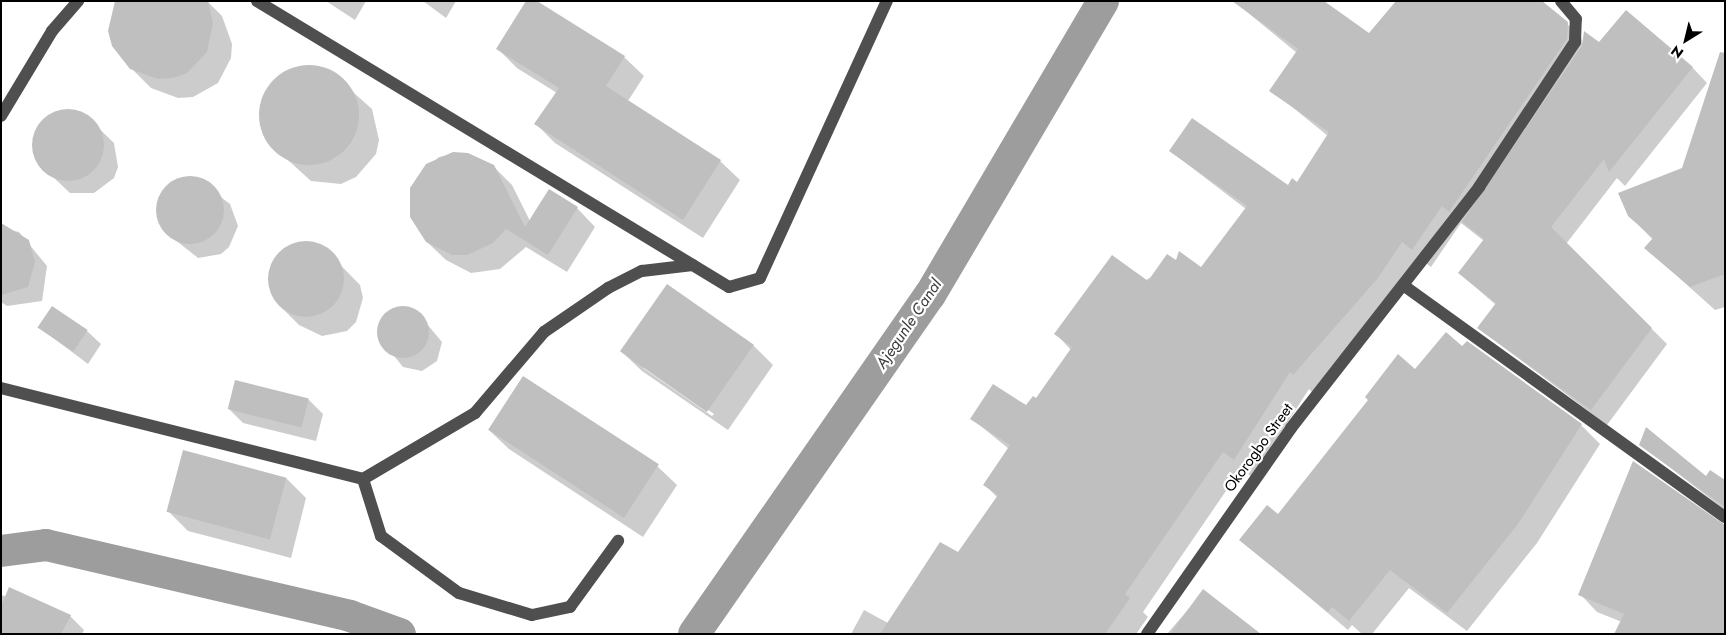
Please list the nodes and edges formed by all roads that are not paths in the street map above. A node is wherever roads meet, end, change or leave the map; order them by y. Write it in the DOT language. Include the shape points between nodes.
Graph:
graph roads {
  1 [pos="78,1"];
  2 [pos="257,1"];
  3 [pos="887,1"];
  4 [pos="1561,1"];
  5 [pos="1,116"];
  6 [pos="693,265"];
  7 [pos="1404,285"];
  8 [pos="1,388"];
  9 [pos="363,479"];
  10 [pos="1725,518"];
  11 [pos="618,541"];
  12 [pos="1147,634"];
  1 -- 5 [label="street" via="52,31"];
  2 -- 6 [label="street"];
  3 -- 6 [label="street" via="760,278 729,287"];
  4 -- 7 [label="street, Okorogbo Street" via="1576,19 1575,42 1479,187"];
  6 -- 9 [label="street" via="642,271 608,288 544,332 474,413"];
  7 -- 10 [label="street"];
  7 -- 12 [label="street, Okorogbo Street" via="1291,428"];
  8 -- 9 [label="street"];
  9 -- 11 [label="street" via="381,536 459,593 532,615 570,607"];
}
